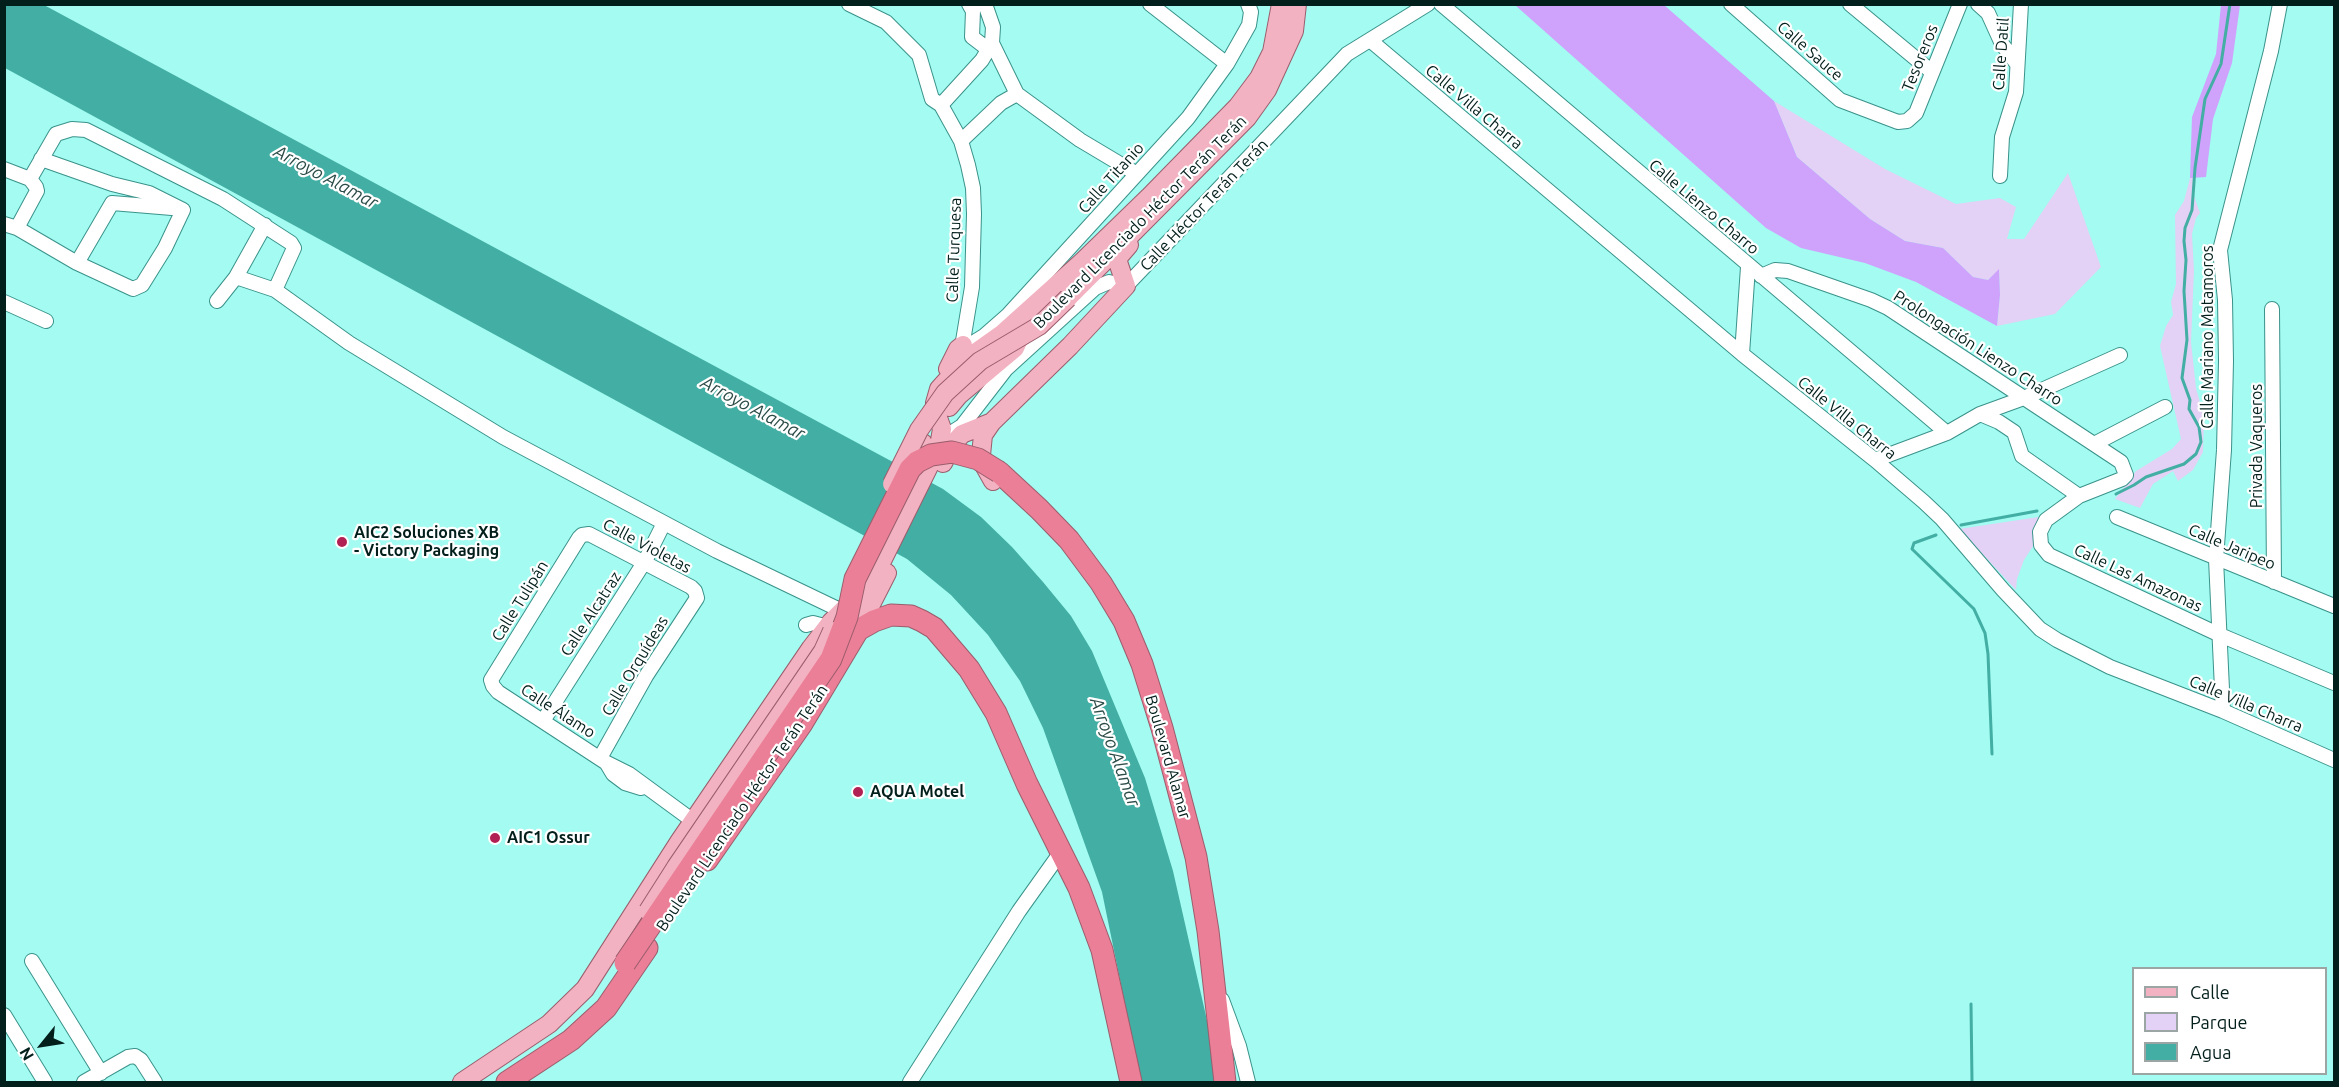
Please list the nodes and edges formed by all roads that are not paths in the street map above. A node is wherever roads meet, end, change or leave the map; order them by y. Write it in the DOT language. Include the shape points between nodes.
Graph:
graph roads {
  1 [pos="849,4"];
  2 [pos="969,4"];
  3 [pos="985,4"];
  4 [pos="1150,4"];
  5 [pos="1281,4"];
  6 [pos="1297,4"];
  7 [pos="1428,4"];
  8 [pos="1441,4"];
  9 [pos="1731,4"];
  10 [pos="1850,4"];
  11 [pos="1960,4"];
  12 [pos="1978,4"];
  13 [pos="2021,4"];
  14 [pos="2280,4"];
  15 [pos="1249,6"];
  16 [pos="1371,41"];
  17 [pos="990,46"];
  18 [pos="1227,64"];
  19 [pos="2017,64"];
  20 [pos="1932,72"];
  21 [pos="1017,94"];
  22 [pos="940,105"];
  23 [pos="1907,121"];
  24 [pos="960,141"];
  25 [pos="41,159"];
  26 [pos="4,170"];
  27 [pos="1137,174"];
  28 [pos="2000,176"];
  29 [pos="33,183"];
  30 [pos="1162,202"];
  31 [pos="183,210"];
  32 [pos="265,225"];
  33 [pos="10,226"];
  34 [pos="77,262"];
  35 [pos="1748,267"];
  36 [pos="1761,276"];
  37 [pos="236,277"];
  38 [pos="1126,286"];
  39 [pos="275,290"];
  40 [pos="217,301"];
  41 [pos="4,303"];
  42 [pos="1033,306"];
  43 [pos="2272,309"];
  44 [pos="46,321"];
  45 [pos="1020,338"];
  46 [pos="963,345"];
  47 [pos="1742,354"];
  48 [pos="2120,355"];
  49 [pos="958,365"];
  50 [pos="2024,398"];
  51 [pos="2165,407"];
  52 [pos="1980,414"];
  53 [pos="992,422"];
  54 [pos="1947,433"];
  55 [pos="955,435"];
  56 [pos="2094,444"];
  57 [pos="1875,460"];
  58 [pos="930,467"];
  59 [pos="2126,475"];
  60 [pos="996,477"];
  61 [pos="2079,496"];
  62 [pos="2117,517"];
  63 [pos="664,523"];
  64 [pos="582,535"];
  65 [pos="2216,559"];
  66 [pos="645,561"];
  67 [pos="886,563"];
  68 [pos="2274,582"];
  69 [pos="696,591"];
  70 [pos="2334,606"];
  71 [pos="833,620"];
  72 [pos="806,625"];
  73 [pos="858,630"];
  74 [pos="2220,635"];
  75 [pos="2334,683"];
  76 [pos="493,686"];
  77 [pos="2223,711"];
  78 [pos="543,721"];
  79 [pos="603,760"];
  80 [pos="2334,760"];
  81 [pos="693,821"];
  82 [pos="721,840"];
  83 [pos="1061,852"];
  84 [pos="32,961"];
  85 [pos="621,961"];
  86 [pos="1214,975"];
  87 [pos="4,1015"];
  88 [pos="101,1072"];
  89 [pos="45,1083"];
  90 [pos="84,1083"];
  91 [pos="155,1083"];
  92 [pos="462,1083"];
  93 [pos="477,1083"];
  94 [pos="491,1083"];
  95 [pos="507,1083"];
  96 [pos="910,1083"];
  97 [pos="1131,1083"];
  98 [pos="1226,1083"];
  99 [pos="1248,1083"];
  1 -- 22 [label="street, Calle Turquesa" via="886,22 919,55 932,99"];
  2 -- 17 [label="street" via="973,11 972,37"];
  3 -- 17 [label="street" via="993,27"];
  4 -- 18 [label="street"];
  5 -- 42 [label="main road, Boulevard Licenciado Héctor Terán Terán" via="1272,52 1238,106"];
  6 -- 30 [label="main road, Boulevard Licenciado Héctor Terán Terán" via="1294,31 1268,90 1225,142"];
  7 -- 16 [label="street, Calle Héctor Terán Terán"];
  8 -- 35 [label="street, Calle Lienzo Charro"];
  9 -- 23 [label="street, Calle Sauce" via="1840,100 1898,122"];
  10 -- 20 [label="street"];
  11 -- 20 [label="street, Tesoreros"];
  12 -- 19 [label="street"];
  13 -- 19 [label="street, Calle Datil"];
  14 -- 65 [label="street, Calle Mariano Matamoros" via="2220,250 2226,361"];
  15 -- 18 [label="street, Calle Titanio" via="1251,19"];
  16 -- 38 [label="street, Calle Héctor Terán Terán" via="1347,54"];
  16 -- 47 [label="street, Calle Villa Charra"];
  17 -- 21 [label="street"];
  17 -- 22 [label="street" via="957,90"];
  18 -- 27 [label="street, Calle Titanio" via="1188,118"];
  19 -- 28 [label="street, Calle Datil" via="2012,112 2002,137"];
  20 -- 23 [label="street, Tesoreros" via="1916,113"];
  21 -- 24 [label="street" via="1000,103"];
  21 -- 27 [label="street" via="1080,140"];
  22 -- 24 [label="street, Calle Turquesa"];
  24 -- 46 [label="street, Calle Turquesa" via="973,188 974,214 972,287"];
  25 -- 29 [label="street"];
  25 -- 31 [label="street" via="149,193"];
  25 -- 32 [label="street" via="57,134 86,130"];
  26 -- 29 [label="street"];
  27 -- 46 [label="street, Calle Titanio" via="1008,315 984,336"];
  29 -- 33 [label="street" via="37,191"];
  30 -- 38 [label="main road" via="1159,215 1118,256"];
  30 -- 45 [label="main road, Boulevard Licenciado Héctor Terán Terán, bridge" via="1039,326"];
  31 -- 34 [label="street" via="116,202 108,206"];
  31 -- 34 [label="street" via="142,285 133,289"];
  32 -- 37 [label="street"];
  32 -- 39 [label="street" via="294,248"];
  33 -- 34 [label="street"];
  35 -- 36 [label="street, Calle Lienzo Charro"];
  35 -- 47 [label="street"];
  36 -- 50 [label="street, Prolongación Lienzo Charro" via="1775,270 1788,271 1871,300"];
  36 -- 54 [label="street, Calle Lienzo Charro"];
  37 -- 39 [label="street"];
  37 -- 40 [label="street"];
  38 -- 53 [label="main road, Calle Héctor Terán Terán"];
  38 -- 55 [label="street, Boulevard Licenciado Héctor Terán Terán" via="1109,282 1095,288 1006,369"];
  39 -- 63 [label="street" via="349,343 503,437"];
  41 -- 44 [label="street"];
  42 -- 45 [label="main road, Boulevard Licenciado Héctor Terán Terán"];
  42 -- 49 [label="main road, Boulevard Licenciado Héctor Terán Terán"];
  43 -- 68 [label="street, Privada Vaqueros"];
  45 -- 58 [label="main road, Boulevard Licenciado Héctor Terán Terán" via="1007,356 959,395 932,428"];
  45 -- 85 [label="main road, Boulevard Licenciado Héctor Terán Terán, bridge" via="963,375 924,421 849,573 824,651 676,867"];
  46 -- 49 [label="street, Calle Turquesa"];
  46 -- 55 [label="main road" via="931,395 932,421 938,432"];
  47 -- 57 [label="street, Calle Villa Charra"];
  48 -- 50 [label="street"];
  49 -- 55 [label="main road, Boulevard Licenciado Héctor Terán Terán" via="939,389 935,410 942,429"];
  50 -- 52 [label="street"];
  50 -- 56 [label="street, Prolongación Lienzo Charro"];
  51 -- 56 [label="street"];
  52 -- 54 [label="street"];
  52 -- 61 [label="street" via="2014,432 2022,456"];
  53 -- 55 [label="main road, Calle Héctor Terán Terán"];
  53 -- 60 [label="main road, Calle Héctor Terán Terán" via="981,446 984,465"];
  54 -- 57 [label="street"];
  55 -- 58 [label="main road, Boulevard Licenciado Héctor Terán Terán"];
  56 -- 59 [label="street, Prolongación Lienzo Charro" via="2121,462"];
  57 -- 77 [label="street, Calle Villa Charra" via="1942,519 2040,628 2110,667"];
  58 -- 60 [label="main road" via="967,463"];
  58 -- 60 [label="highway, Boulevard Alamar, bridge" via="917,462 952,452 978,459"];
  58 -- 67 [label="main road, Boulevard Licenciado Héctor Terán Terán"];
  58 -- 85 [label="highway, Boulevard Licenciado Héctor Terán Terán, bridge" via="855,579 847,617 831,659"];
  59 -- 61 [label="street, Calle Las Amazonas"];
  60 -- 86 [label="highway, Boulevard Alamar" via="1039,509 1069,540 1124,621 1162,728 1196,857"];
  61 -- 74 [label="street, Calle Las Amazonas" via="2046,520 2040,532 2041,545 2049,555"];
  62 -- 65 [label="street, Calle Jaripeo"];
  63 -- 66 [label="street, Calle Alcatraz"];
  63 -- 71 [label="street" via="823,602"];
  64 -- 66 [label="street, Calle Violetas" via="589,534"];
  64 -- 76 [label="street, Calle Tulipán" via="491,680"];
  65 -- 68 [label="street, Calle Jaripeo"];
  65 -- 74 [label="street, Calle Mariano Matamoros"];
  66 -- 69 [label="street, Calle Violetas"];
  66 -- 78 [label="street, Calle Alcatraz"];
  67 -- 71 [label="main road, Boulevard Licenciado Héctor Terán Terán"];
  67 -- 73 [label="main road, Boulevard Licenciado Héctor Terán Terán"];
  68 -- 70 [label="street, Calle Jaripeo"];
  69 -- 79 [label="street, Calle Orquídeas" via="697,597 646,676"];
  71 -- 72 [label="street"];
  71 -- 81 [label="main road, Boulevard Licenciado Héctor Terán Terán"];
  73 -- 82 [label="highway, Boulevard Licenciado Héctor Terán Terán" via="801,725"];
  73 -- 83 [label="highway" via="891,615 911,616 934,628 949,644 996,713"];
  74 -- 75 [label="street, Calle Las Amazonas"];
  74 -- 77 [label="street, Calle Mariano Matamoros"];
  76 -- 78 [label="street, Calle Álamo"];
  77 -- 80 [label="street, Calle Villa Charra"];
  78 -- 79 [label="street, Calle Álamo"];
  79 -- 81 [label="street, Calle Álamo"];
  81 -- 82 [label="street, Calle Álamo"];
  81 -- 92 [label="main road, Boulevard Licenciado Héctor Terán Terán" via="585,989 549,1024"];
  82 -- 95 [label="highway, Boulevard Licenciado Héctor Terán Terán" via="606,1008 571,1040"];
  83 -- 96 [label="street"];
  83 -- 97 [label="highway" via="1102,950"];
  84 -- 88 [label="street"];
  85 -- 93 [label="main road, Boulevard Licenciado Héctor Terán Terán" via="563,1023"];
  85 -- 94 [label="highway, Boulevard Licenciado Héctor Terán Terán" via="604,994 572,1028"];
  86 -- 98 [label="highway, Boulevard Alamar"];
  86 -- 99 [label="street"];
  87 -- 89 [label="street"];
  88 -- 90 [label="street"];
  88 -- 91 [label="street" via="135,1056"];
}
